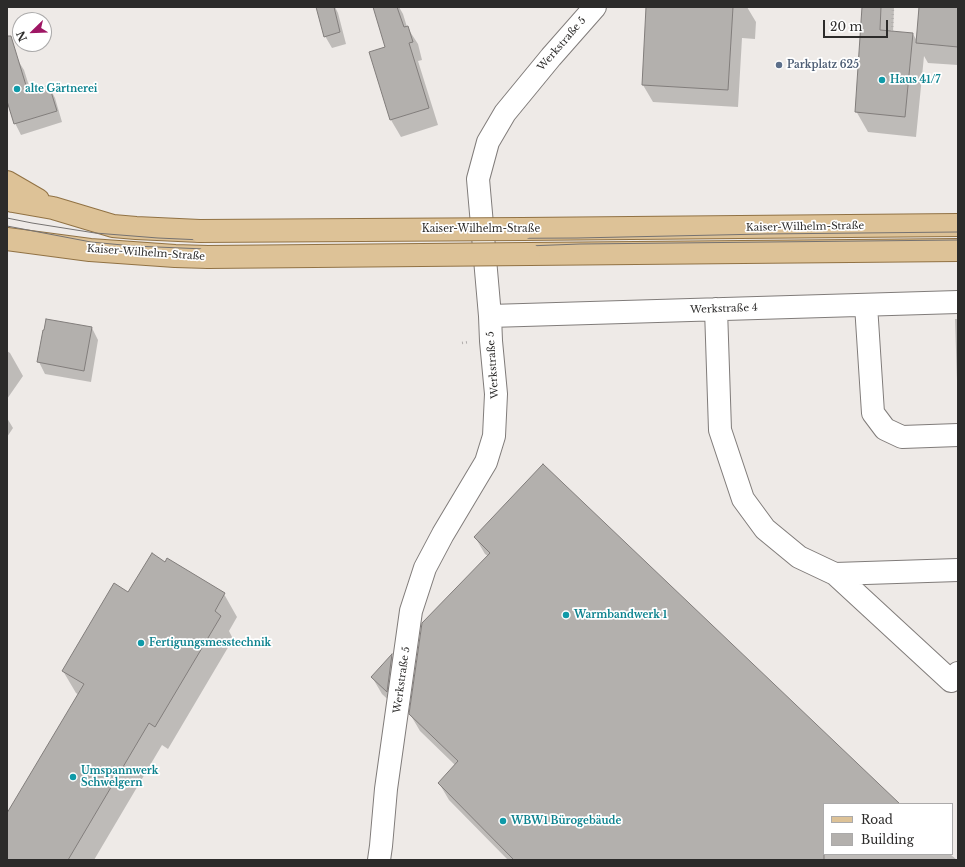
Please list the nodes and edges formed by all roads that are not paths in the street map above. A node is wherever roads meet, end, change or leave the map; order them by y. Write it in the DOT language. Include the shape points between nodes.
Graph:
graph roads {
  1 [pos="595,7"];
  2 [pos="7,182"];
  3 [pos="7,199"];
  4 [pos="53,208"];
  5 [pos="958,225"];
  6 [pos="7,239"];
  7 [pos="958,250"];
  8 [pos="958,302"];
  9 [pos="866,305"];
  10 [pos="716,309"];
  11 [pos="490,316"];
  12 [pos="958,435"];
  13 [pos="958,570"];
  14 [pos="835,574"];
  15 [pos="956,681"];
  16 [pos="379,860"];
  1 -- 11 [label="lane, Werkstraße 5" via="505,113 488,142 478,179"];
  2 -- 4 [label="main road"];
  3 -- 4 [label="main road, Kaiser-Wilhelm-Straße"];
  4 -- 5 [label="main road, Kaiser-Wilhelm-Straße, bridge" via="113,226 200,232"];
  6 -- 7 [label="main road, Kaiser-Wilhelm-Straße, bridge" via="90,250 208,257"];
  8 -- 9 [label="lane, Werkstraße 4"];
  9 -- 10 [label="lane, Werkstraße 4"];
  9 -- 12 [label="lane" via="873,413 885,429 902,437"];
  10 -- 11 [label="lane, Werkstraße 4"];
  10 -- 14 [label="lane" via="720,430 743,499 765,529 799,557"];
  11 -- 16 [label="lane, Werkstraße 5" via="496,394 494,436 486,462 425,568 411,611 386,789"];
  13 -- 14 [label="lane"];
  14 -- 15 [label="lane"];
}
